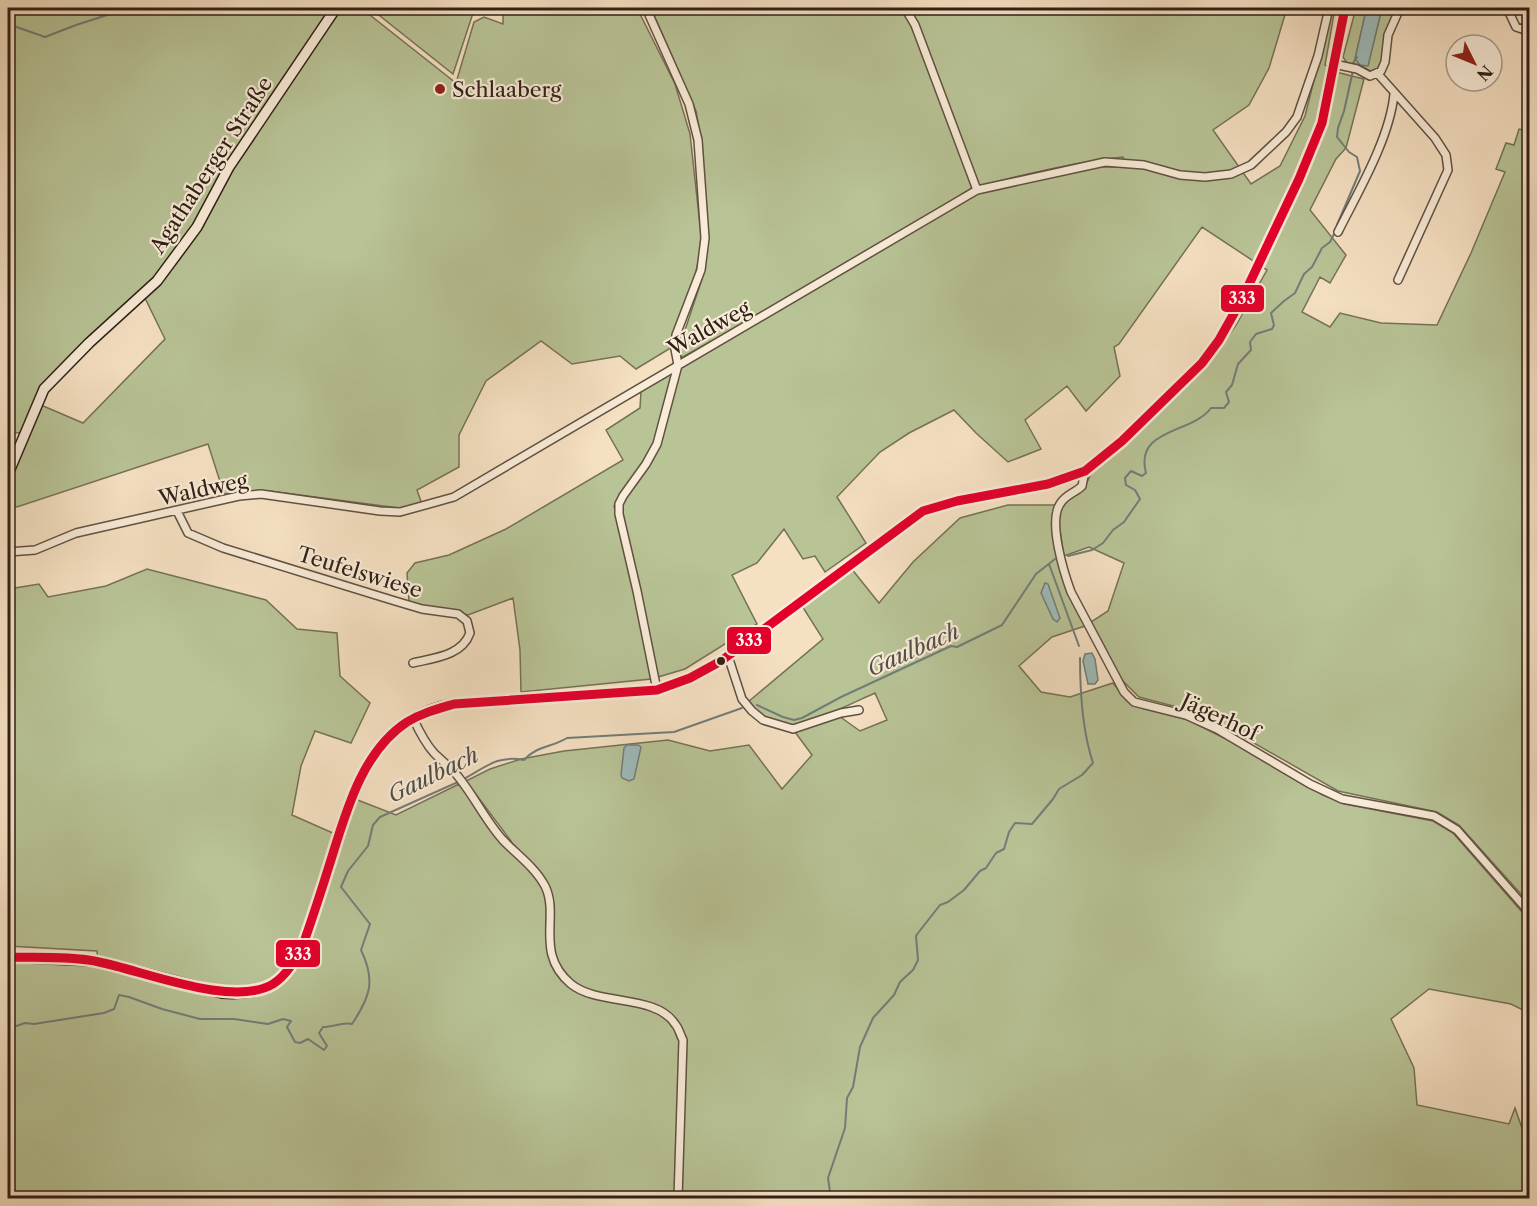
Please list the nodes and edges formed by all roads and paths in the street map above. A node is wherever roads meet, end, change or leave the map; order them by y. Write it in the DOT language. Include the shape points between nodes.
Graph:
graph roads {
  1 [pos="646,8"];
  2 [pos="905,8"];
  3 [pos="1329,8"];
  4 [pos="1345,8"];
  5 [pos="1400,8"];
  6 [pos="1507,8"];
  7 [pos="335,10"];
  8 [pos="1530,27"];
  9 [pos="1334,64"];
  10 [pos="1378,74"];
  11 [pos="1394,94"];
  12 [pos="977,190"];
  13 [pos="1338,232"];
  14 [pos="1398,280"];
  15 [pos="678,365"];
  16 [pos="1084,471"];
  17 [pos="8,474"];
  18 [pos="177,511"];
  19 [pos="8,552"];
  20 [pos="728,656"];
  21 [pos="413,663"];
  22 [pos="657,690"];
  23 [pos="859,710"];
  24 [pos="413,718"];
  25 [pos="1530,914"];
  26 [pos="8,957"];
  27 [pos="678,1198"];
  1 -- 15 [label="street" via="689,104 698,140 705,238 700,270 676,335"];
  2 -- 12 [label="street" via="915,25"];
  3 -- 12 [label="street, Waldweg" via="1297,117 1251,165 1231,174 1205,177 1105,162"];
  4 -- 9 [label="main road"];
  5 -- 10 [label="street"];
  6 -- 8 [label="street" via="1516,27 1528,31"];
  7 -- 17 [label="main road, Agathaberger Straße" via="229,167 197,226 157,281 44,389"];
  9 -- 10 [label="street" via="1370,76"];
  9 -- 16 [label="main road" via="1322,123 1231,321 1202,363 1177,389"];
  10 -- 11 [label="street"];
  11 -- 13 [label="street" via="1381,142"];
  11 -- 14 [label="street" via="1435,138 1446,155 1448,170"];
  12 -- 15 [label="street, Waldweg"];
  15 -- 18 [label="street, Waldweg" via="454,497 419,508 380,511 261,494"];
  15 -- 22 [label="street" via="657,444 619,504"];
  16 -- 20 [label="main road" via="1048,484 923,511"];
  16 -- 25 [label="street, Jägerhof" via="1082,486 1057,508 1058,541 1066,578 1124,692 1134,702 1186,715 1217,729 1342,799 1434,816 1457,830"];
  18 -- 19 [label="street, Waldweg" via="76,533 35,550"];
  18 -- 21 [label="street, Teufelswiese" via="188,533 224,548 422,609 458,614 467,621 470,633 462,647"];
  20 -- 22 [label="main road" via="703,672"];
  20 -- 23 [label="street" via="742,699 762,720 793,729 841,712"];
  22 -- 24 [label="main road" via="454,704"];
  24 -- 26 [label="main road" via="381,745 360,776 303,945 282,978 262,990 243,995 222,993 97,961"];
  24 -- 27 [label="street" via="424,740 462,781 500,837 545,886 550,899 552,953 565,977 591,994 659,1009 675,1023 683,1040"];
}
